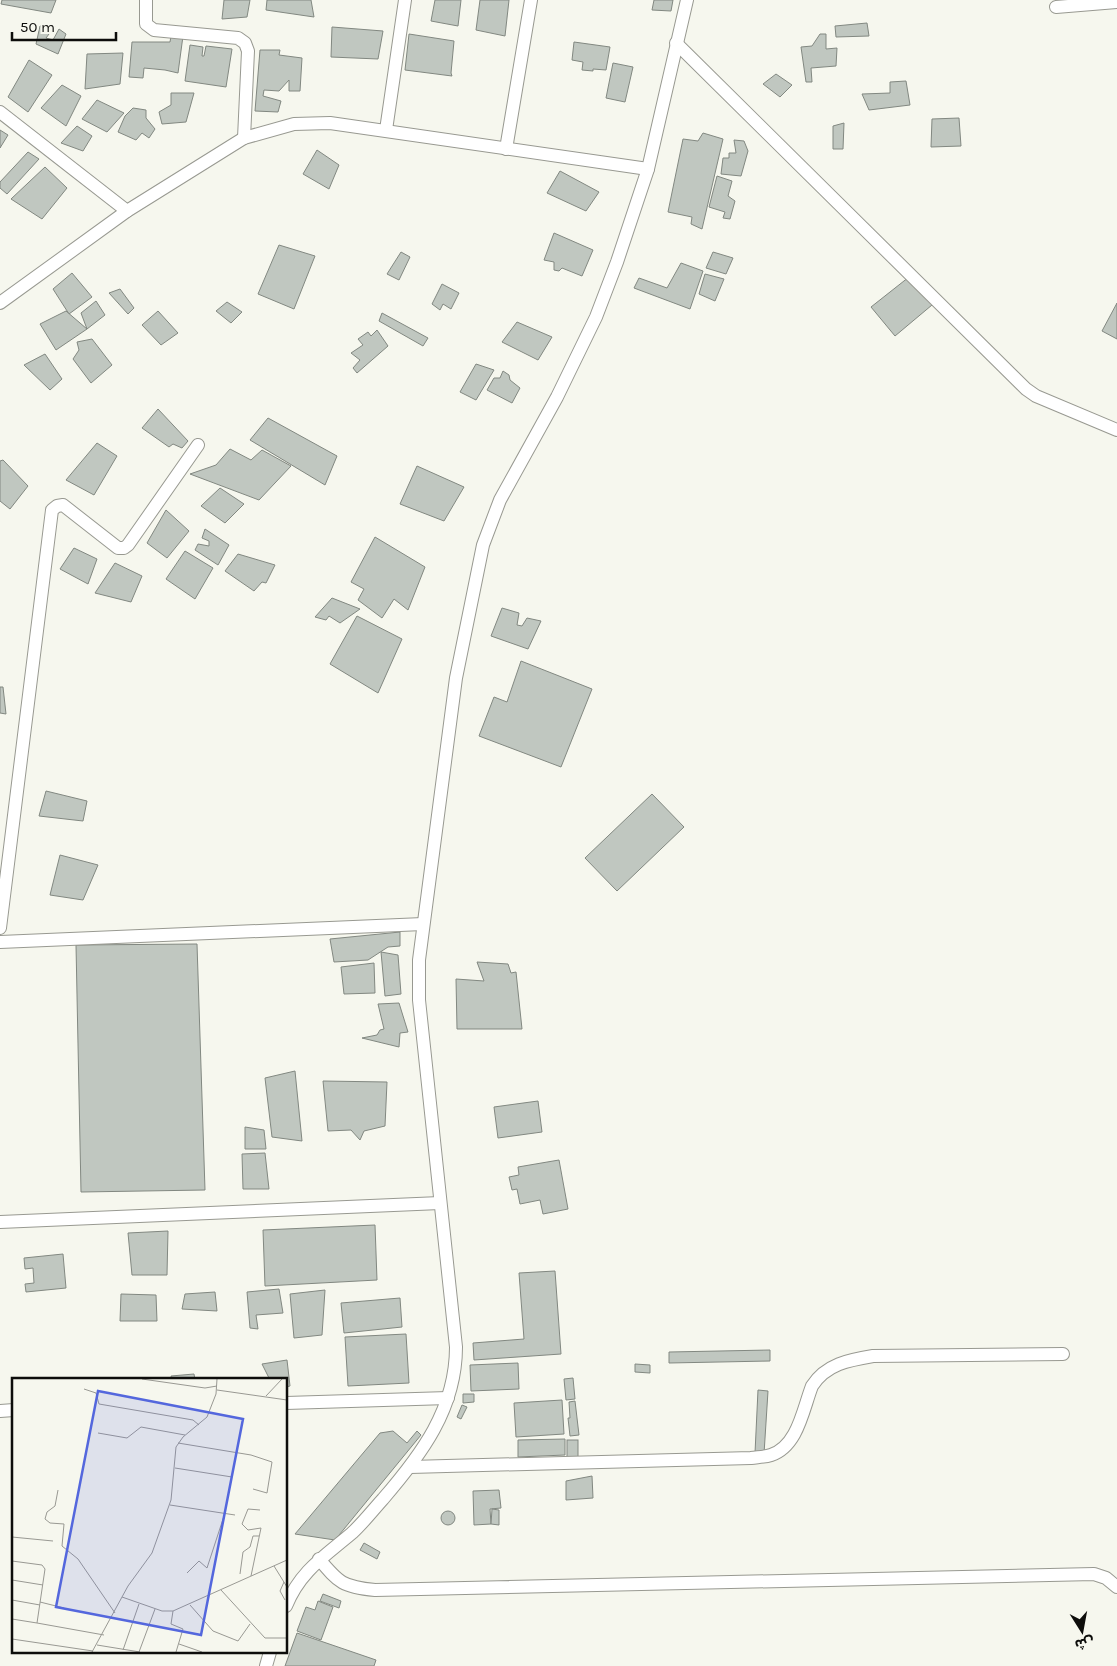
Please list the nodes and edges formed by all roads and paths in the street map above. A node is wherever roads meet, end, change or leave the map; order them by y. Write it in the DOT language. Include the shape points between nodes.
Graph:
graph roads {
  1 [pos="146,0"];
  2 [pos="404,0"];
  3 [pos="531,0"];
  4 [pos="687,0"];
  5 [pos="1117,2"];
  6 [pos="1056,7"];
  7 [pos="676,43"];
  8 [pos="0,112"];
  9 [pos="386,130"];
  10 [pos="244,138"];
  11 [pos="506,149"];
  12 [pos="648,169"];
  13 [pos="128,211"];
  14 [pos="0,303"];
  15 [pos="1117,430"];
  16 [pos="198,445"];
  17 [pos="423,924"];
  18 [pos="0,928"];
  19 [pos="0,942"];
  20 [pos="440,1203"];
  21 [pos="0,1222"];
  22 [pos="1063,1354"];
  23 [pos="448,1398"];
  24 [pos="288,1403"];
  25 [pos="410,1467"];
  26 [pos="319,1559"];
  27 [pos="1117,1587"];
  28 [pos="288,1602"];
  1 -- 10 [label="street" via="146,24 154,30 238,38 245,43 248,51"];
  2 -- 9 [label="street"];
  3 -- 11 [label="street"];
  4 -- 7 [label="street"];
  5 -- 6 [label="street"];
  7 -- 12 [label="street"];
  7 -- 15 [label="street" via="1026,388 1036,396"];
  8 -- 13 [label="street"];
  9 -- 10 [label="street" via="316,122 294,124"];
  9 -- 11 [label="street"];
  10 -- 13 [label="street"];
  11 -- 12 [label="street"];
  12 -- 17 [label="street" via="596,317 557,397 500,500 483,545 456,678"];
  13 -- 14 [label="street"];
  16 -- 18 [label="street" via="124,548 118,548 63,505 52,510"];
  17 -- 19 [label="street"];
  17 -- 20 [label="street" via="419,1000"];
  20 -- 21 [label="street"];
  20 -- 23 [label="street" via="456,1347 456,1365"];
  22 -- 25 [label="street" via="873,1356 838,1363 816,1379 792,1438 772,1455"];
  23 -- 24 [label="street"];
  23 -- 25 [label="street" via="422,1452"];
  25 -- 26 [label="street" via="354,1532"];
  26 -- 27 [label="street" via="339,1582 375,1590 1094,1574"];
  26 -- 28 [label="street" via="298,1581"];
}
